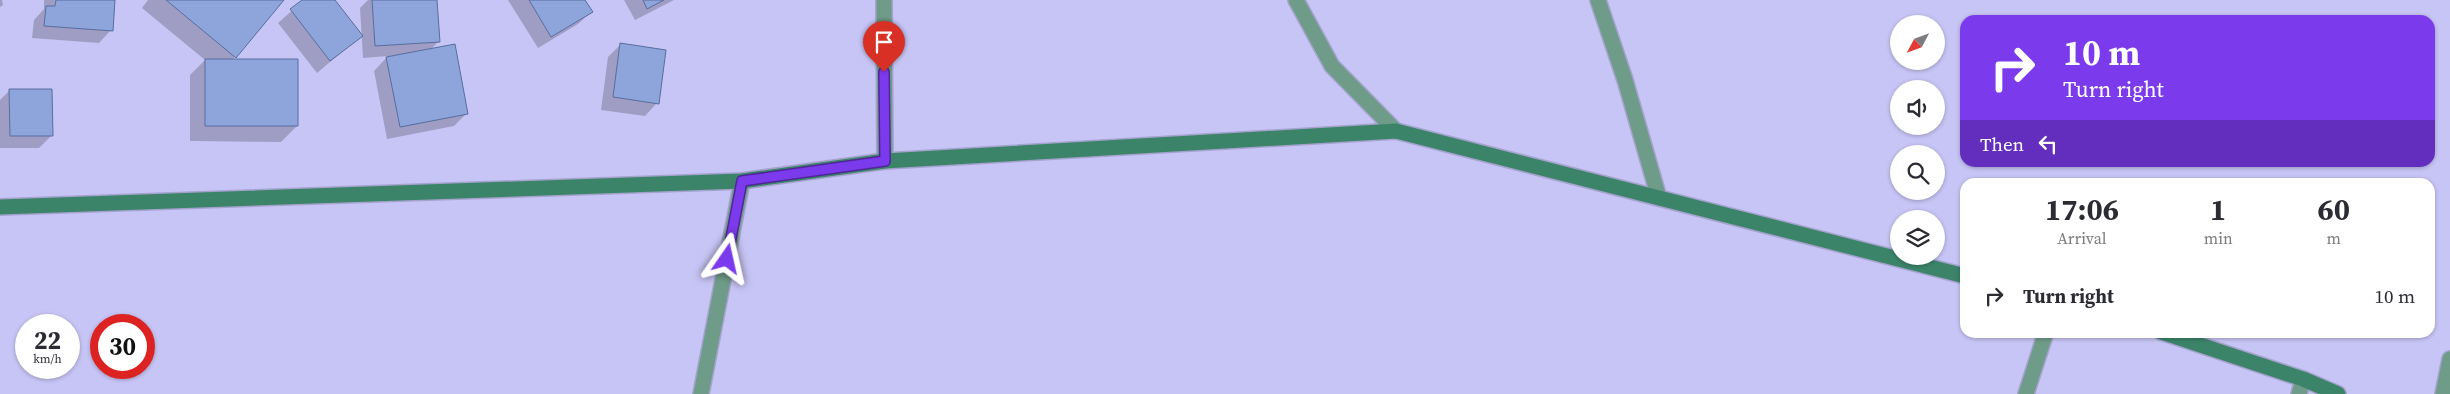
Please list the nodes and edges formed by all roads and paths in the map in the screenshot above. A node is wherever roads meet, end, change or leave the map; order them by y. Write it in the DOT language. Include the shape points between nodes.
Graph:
graph roads {
  1 [pos="884,0"];
  2 [pos="1598,0"];
  3 [pos="1297,1"];
  4 [pos="1396,131"];
  5 [pos="885,161"];
  6 [pos="742,181"];
  7 [pos="1660,198"];
  8 [pos="0,207"];
  9 [pos="1960,275"];
  10 [pos="2044,338"];
  11 [pos="2178,338"];
  12 [pos="2450,359"];
  13 [pos="2303,379"];
  14 [pos="701,394"];
  15 [pos="2026,394"];
  16 [pos="2299,394"];
  17 [pos="2338,394"];
  18 [pos="2443,394"];
  1 -- 5 [label="street"];
  2 -- 7 [label="street"];
  3 -- 4 [label="street" via="1332,66"];
  4 -- 5 [label="street"];
  4 -- 7 [label="street"];
  5 -- 6 [label="street"];
  6 -- 8 [label="street"];
  6 -- 14 [label="street"];
  7 -- 9 [label="street"];
  10 -- 15 [label="street"];
  11 -- 13 [label="street"];
  12 -- 18 [label="street"];
  13 -- 16 [label="street"];
  13 -- 17 [label="street"];
}
